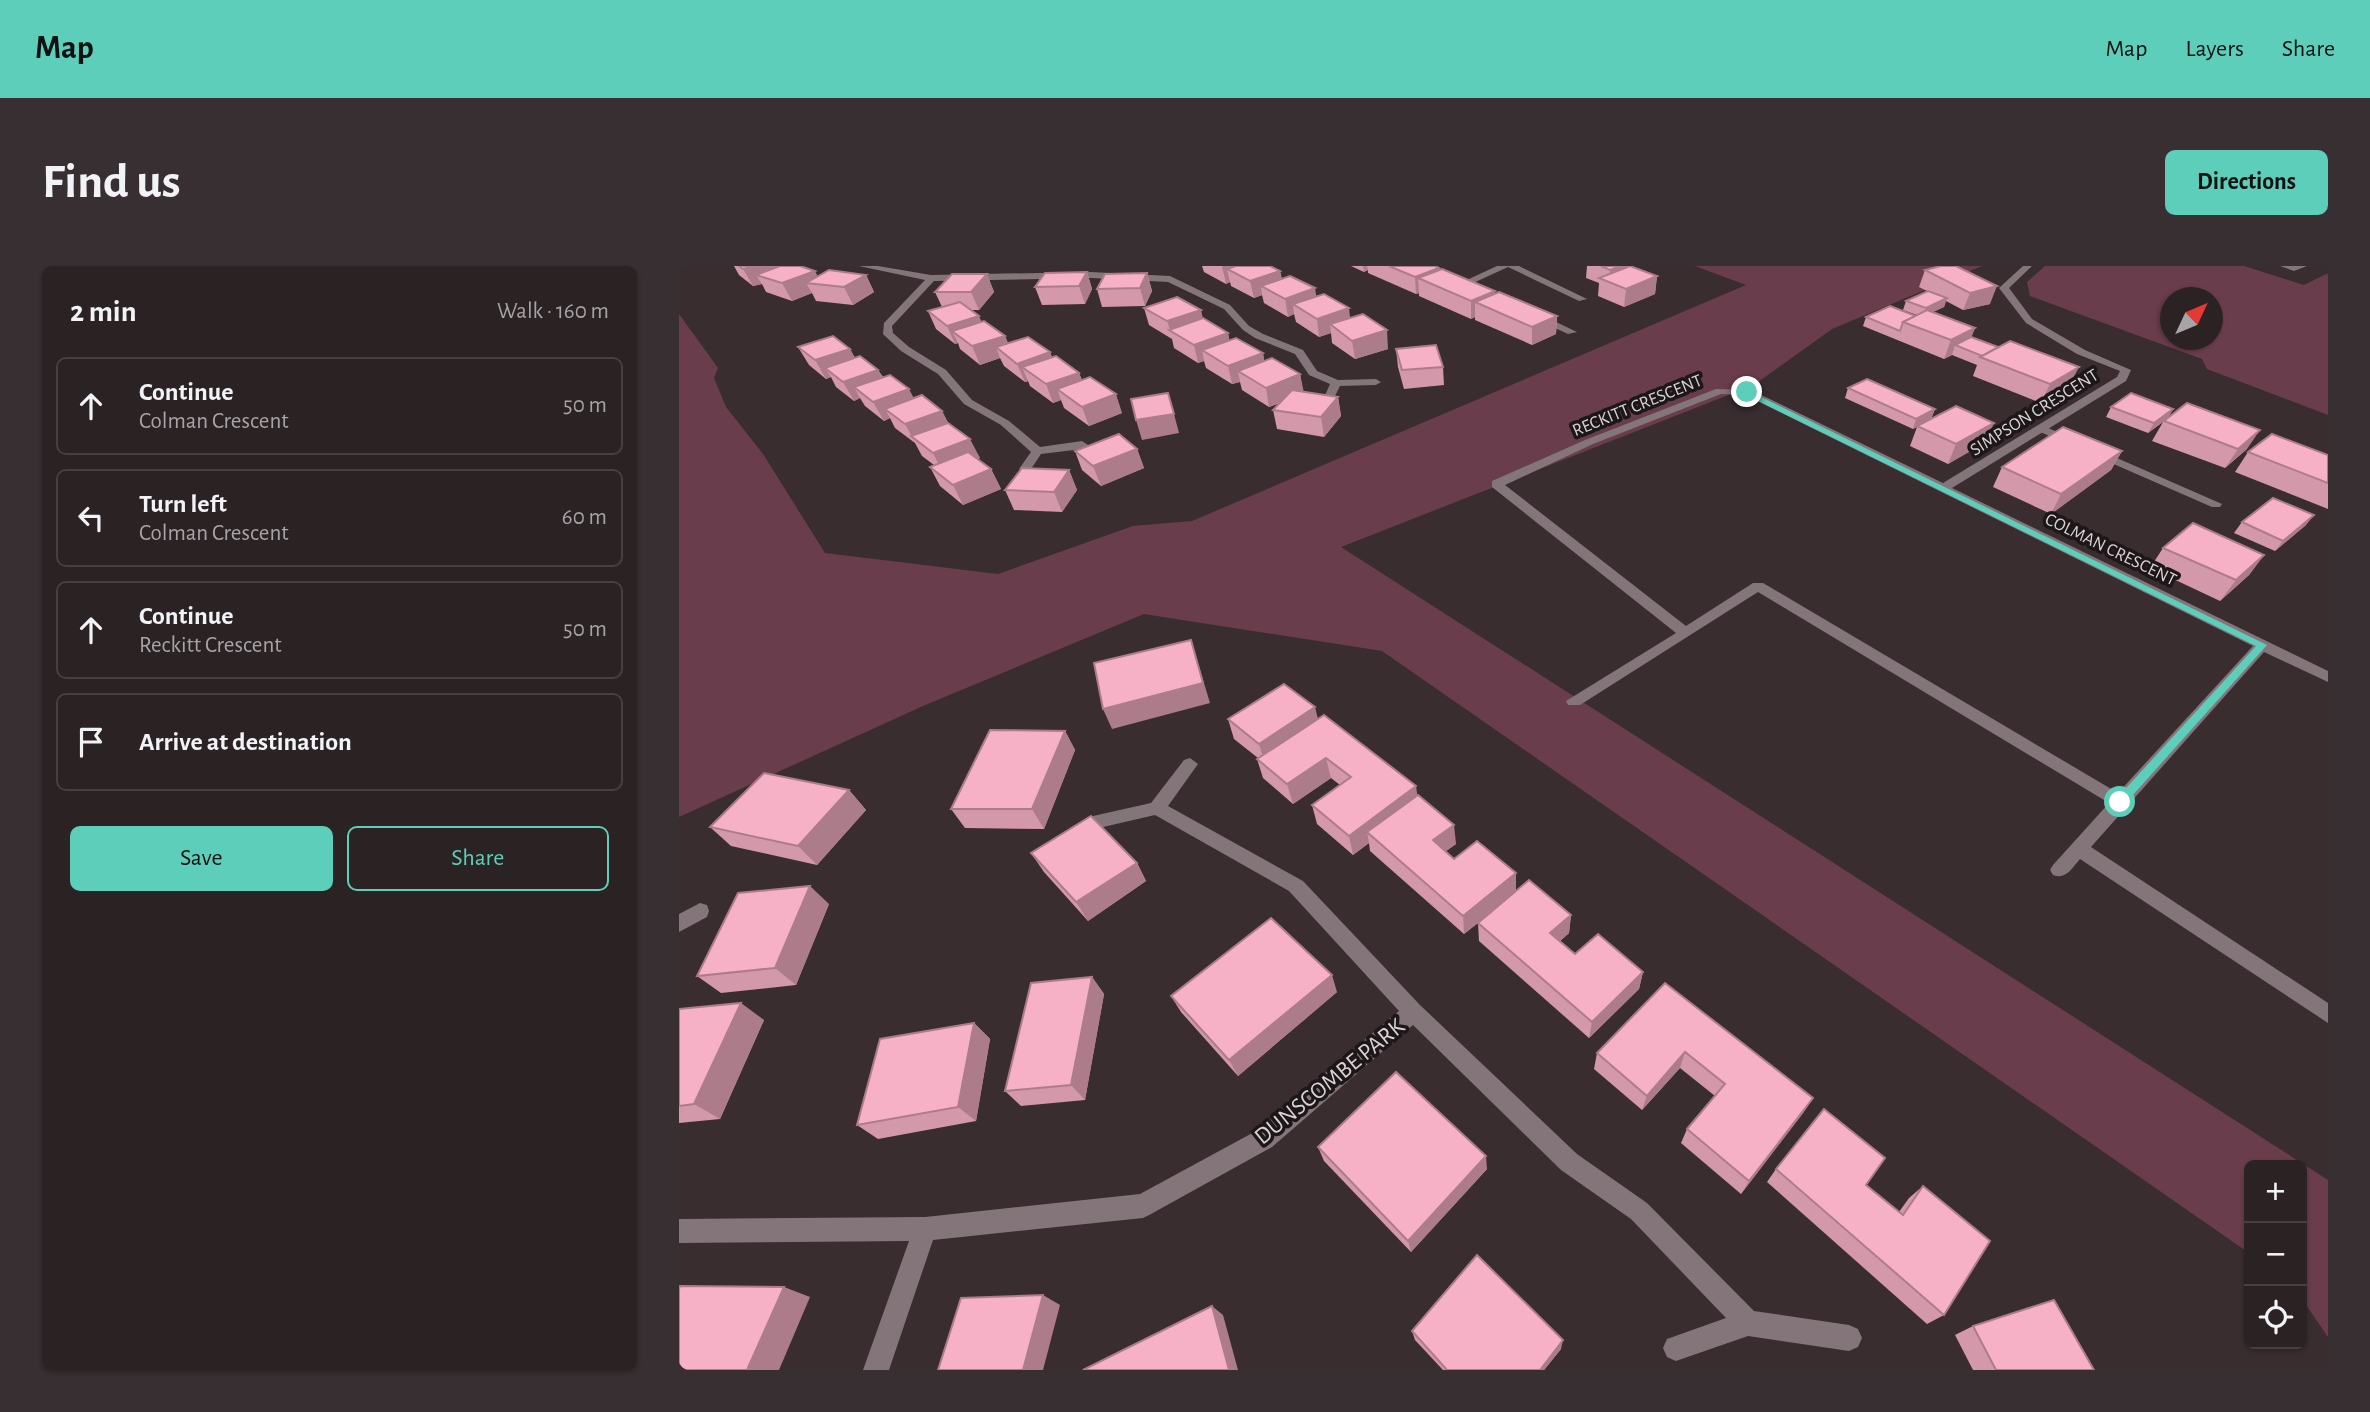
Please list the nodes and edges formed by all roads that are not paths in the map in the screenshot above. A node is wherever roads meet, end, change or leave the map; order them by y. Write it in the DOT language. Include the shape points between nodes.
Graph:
graph roads {
  1 [pos="863,266"];
  2 [pos="1023,266"];
  3 [pos="1504,266"];
  4 [pos="1512,266"];
  5 [pos="2028,266"];
  6 [pos="2284,266"];
  7 [pos="2303,266"];
  8 [pos="1015,276"];
  9 [pos="930,278"];
  10 [pos="1487,295"];
  11 [pos="1582,299"];
  12 [pos="1524,310"];
  13 [pos="1572,332"];
  14 [pos="1376,382"];
  15 [pos="1336,383"];
  16 [pos="1328,400"];
  17 [pos="2042,429"];
  18 [pos="1082,445"];
  19 [pos="1037,451"];
  20 [pos="1025,469"];
  21 [pos="1944,488"];
  22 [pos="2216,504"];
  23 [pos="1686,632"];
  24 [pos="2262,645"];
  25 [pos="2328,677"];
  26 [pos="1574,701"];
  27 [pos="1190,764"];
  28 [pos="2120,802"];
  29 [pos="1157,808"];
  30 [pos="1099,821"];
  31 [pos="2078,848"];
  32 [pos="2059,870"];
  33 [pos="700,911"];
  34 [pos="679,924"];
  35 [pos="1413,1012"];
  36 [pos="2328,1014"];
  37 [pos="925,1229"];
  38 [pos="679,1231"];
  39 [pos="1748,1323"];
  40 [pos="1849,1338"];
  41 [pos="1676,1348"];
  42 [pos="876,1370"];
  1 -- 9 [label="street"];
  2 -- 8 [label="street"];
  3 -- 10 [label="street" via="1463,284"];
  4 -- 11 [label="street"];
  5 -- 17 [label="street, SIMPSON CRESCENT" via="2004,288 2029,321 2081,352 2126,370 2122,379"];
  6 -- 7 [label="street"];
  8 -- 9 [label="street"];
  8 -- 15 [label="street" via="1170,279 1227,307 1259,336 1299,352 1313,373"];
  9 -- 19 [label="street" via="887,325 888,334 942,372 968,402 1005,423"];
  12 -- 13 [label="street"];
  14 -- 15 [label="street"];
  15 -- 16 [label="street"];
  17 -- 21 [label="street, SIMPSON CRESCENT"];
  17 -- 22 [label="street"];
  18 -- 19 [label="street"];
  19 -- 20 [label="street"];
  21 -- 23 [label="street, RECKITT CRESCENT" via="1747,392 1720,391 1496,484"];
  21 -- 24 [label="street, COLMAN CRESCENT"];
  23 -- 26 [label="street"];
  23 -- 28 [label="street" via="1758,586"];
  24 -- 25 [label="street, COLMAN CRESCENT"];
  24 -- 28 [label="street"];
  27 -- 29 [label="street"];
  28 -- 31 [label="street"];
  29 -- 30 [label="street"];
  29 -- 35 [label="street, DUNSCOMBE PARK" via="1296,886"];
  31 -- 32 [label="street"];
  31 -- 36 [label="street"];
  33 -- 34 [label="street"];
  35 -- 37 [label="street, DUNSCOMBE PARK" via="1264,1139 1143,1206"];
  35 -- 39 [label="street, DUNSCOMBE PARK" via="1569,1162 1639,1211"];
  37 -- 38 [label="street, DUNSCOMBE PARK"];
  37 -- 42 [label="street"];
  39 -- 40 [label="street"];
  39 -- 41 [label="street"];
}
